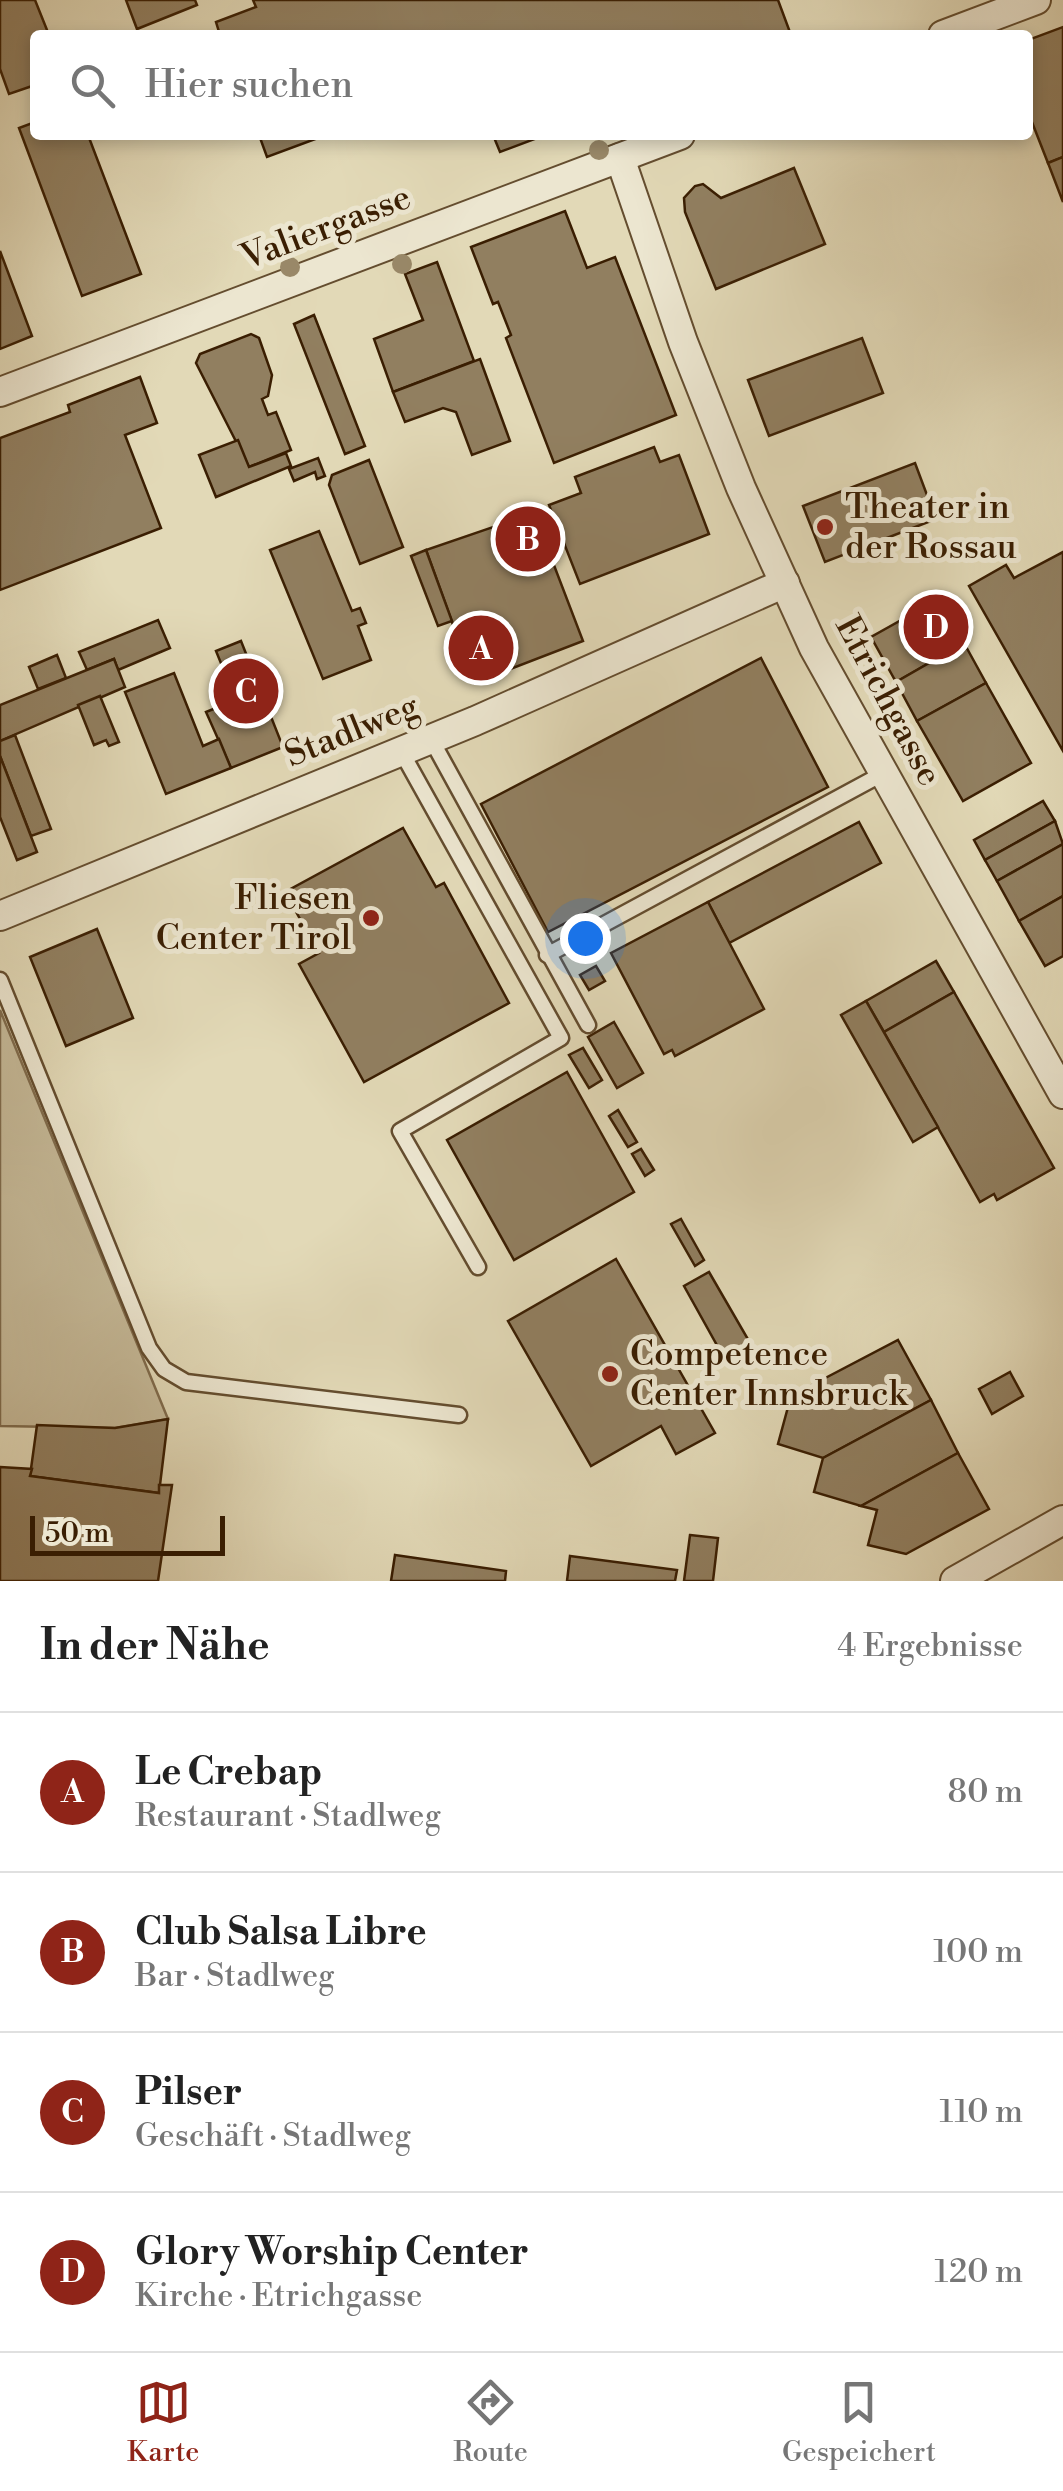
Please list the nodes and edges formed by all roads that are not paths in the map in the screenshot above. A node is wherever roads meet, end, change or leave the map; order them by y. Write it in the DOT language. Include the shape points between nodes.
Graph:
graph roads {
  1 [pos="1036,0"];
  2 [pos="956,30"];
  3 [pos="667,140"];
  4 [pos="620,158"];
  5 [pos="0,392"];
  6 [pos="784,583"];
  7 [pos="431,739"];
  8 [pos="401,752"];
  9 [pos="884,773"];
  10 [pos="0,916"];
  11 [pos="547,955"];
  12 [pos="0,980"];
  13 [pos="588,1025"];
  14 [pos="1063,1094"];
  15 [pos="478,1268"];
  16 [pos="459,1415"];
  17 [pos="1063,1520"];
  18 [pos="991,1572"];
  19 [pos="955,1581"];
  1 -- 2 [label="street"];
  3 -- 4 [label="street, Valiergasse"];
  4 -- 5 [label="street, Valiergasse"];
  4 -- 6 [label="street, Etrichgasse" via="683,342"];
  6 -- 7 [label="street, Stadlweg"];
  6 -- 9 [label="street, Etrichgasse"];
  7 -- 8 [label="street, Stadlweg"];
  7 -- 11 [label="lane"];
  8 -- 10 [label="street, Stadlweg"];
  8 -- 15 [label="lane" via="561,1038 400,1131"];
  9 -- 11 [label="lane"];
  9 -- 14 [label="street, Etrichgasse"];
  11 -- 13 [label="lane"];
  12 -- 16 [label="lane" via="149,1348 164,1369 186,1382"];
  17 -- 18 [label="street"];
  18 -- 19 [label="street"];
}
